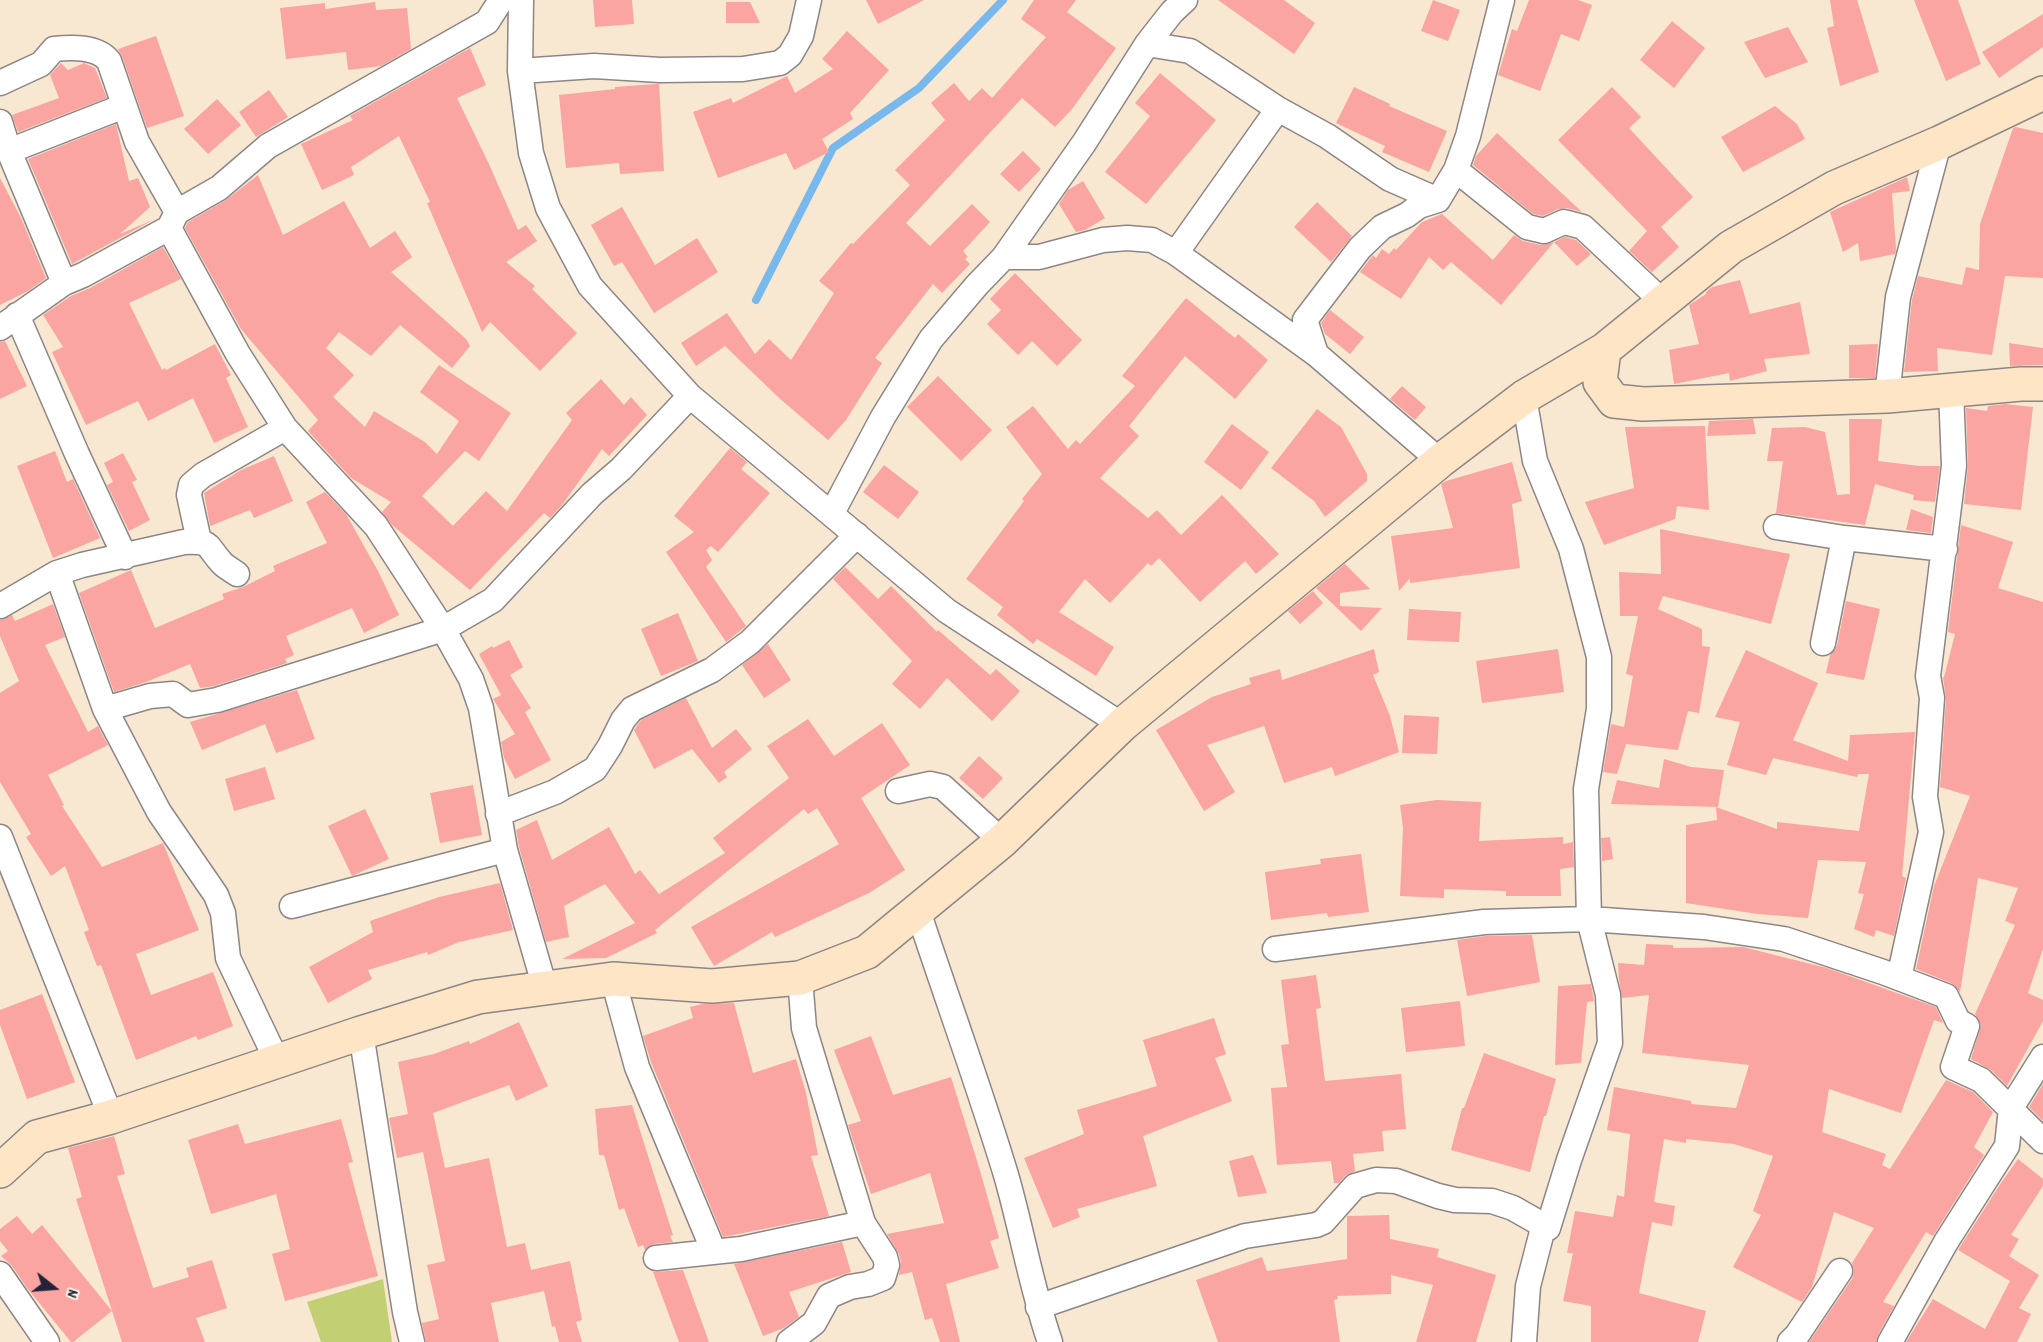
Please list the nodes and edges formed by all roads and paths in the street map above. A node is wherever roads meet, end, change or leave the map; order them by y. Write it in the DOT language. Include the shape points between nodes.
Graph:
graph roads {
  1 [pos="501,0"];
  2 [pos="520,0"];
  3 [pos="809,0"];
  4 [pos="1185,0"];
  5 [pos="1502,0"];
  6 [pos="1147,44"];
  7 [pos="520,71"];
  8 [pos="0,83"];
  9 [pos="2038,101"];
  10 [pos="124,106"];
  11 [pos="1278,109"];
  12 [pos="0,122"];
  13 [pos="1939,142"];
  14 [pos="9,151"];
  15 [pos="1456,170"];
  16 [pos="1438,200"];
  17 [pos="173,220"];
  18 [pos="1176,253"];
  19 [pos="1004,257"];
  20 [pos="64,283"];
  21 [pos="1663,302"];
  22 [pos="8,321"];
  23 [pos="1604,350"];
  24 [pos="1316,354"];
  25 [pos="2043,384"];
  26 [pos="1951,390"];
  27 [pos="690,396"];
  28 [pos="1524,396"];
  29 [pos="1887,396"];
  30 [pos="285,428"];
  31 [pos="1440,461"];
  32 [pos="832,513"];
  33 [pos="1776,527"];
  34 [pos="857,535"];
  35 [pos="1844,538"];
  36 [pos="199,542"];
  37 [pos="1945,549"];
  38 [pos="125,557"];
  39 [pos="57,573"];
  40 [pos="237,574"];
  41 [pos="0,606"];
  42 [pos="443,629"];
  43 [pos="1822,643"];
  44 [pos="105,709"];
  45 [pos="1122,725"];
  46 [pos="898,791"];
  47 [pos="498,814"];
  48 [pos="0,837"];
  49 [pos="1002,841"];
  50 [pos="505,850"];
  51 [pos="292,906"];
  52 [pos="918,911"];
  53 [pos="1589,919"];
  54 [pos="1275,949"];
  55 [pos="800,978"];
  56 [pos="1899,978"];
  57 [pos="612,979"];
  58 [pos="545,988"];
  59 [pos="361,1033"];
  60 [pos="2043,1057"];
  61 [pos="277,1061"];
  62 [pos="2011,1108"];
  63 [pos="111,1117"];
  64 [pos="2043,1141"];
  65 [pos="0,1171"];
  66 [pos="863,1223"];
  67 [pos="1546,1227"];
  68 [pos="714,1252"];
  69 [pos="656,1258"];
  70 [pos="1840,1271"];
  71 [pos="0,1274"];
  72 [pos="1038,1306"];
  73 [pos="47,1342"];
  74 [pos="412,1342"];
  75 [pos="789,1342"];
  76 [pos="1050,1342"];
  77 [pos="1524,1342"];
  78 [pos="1790,1342"];
  79 [pos="1890,1342"];
  1 -- 17 [label="street" via="487,22 268,146 219,188"];
  2 -- 7 [label="street"];
  3 -- 7 [label="street" via="801,36 780,63 743,69 594,66"];
  4 -- 6 [label="street"];
  5 -- 15 [label="street"];
  6 -- 11 [label="street" via="1190,51"];
  6 -- 19 [label="street"];
  7 -- 27 [label="street" via="531,153 548,208 590,286"];
  8 -- 10 [label="street" via="41,64 54,49 75,47 104,54"];
  9 -- 13 [label="street"];
  10 -- 14 [label="street"];
  10 -- 17 [label="street"];
  11 -- 16 [label="street" via="1327,136 1390,179"];
  11 -- 18 [label="street"];
  12 -- 14 [label="street"];
  13 -- 21 [label="street" via="1834,188 1731,247"];
  13 -- 29 [label="street" via="1898,297"];
  14 -- 20 [label="street"];
  15 -- 16 [label="street"];
  15 -- 21 [label="street" via="1527,227 1544,231 1564,222 1583,226"];
  16 -- 24 [label="street" via="1382,227 1347,263 1305,320"];
  17 -- 20 [label="street"];
  17 -- 30 [label="street" via="238,354"];
  18 -- 19 [label="street" via="1152,240 1127,238 1103,240 1039,257"];
  18 -- 24 [label="street"];
  19 -- 32 [label="street" via="931,339 883,417"];
  20 -- 22 [label="street"];
  21 -- 23 [label="street"];
  22 -- 38 [label="street" via="50,396"];
  23 -- 28 [label="street"];
  23 -- 29 [label="street" via="1600,382 1614,401 1643,404"];
  24 -- 31 [label="street"];
  25 -- 26 [label="street"];
  26 -- 29 [label="street"];
  26 -- 37 [label="street" via="1954,466"];
  27 -- 32 [label="street"];
  27 -- 42 [label="street" via="493,600"];
  28 -- 31 [label="street"];
  28 -- 53 [label="street" via="1535,460 1571,549 1599,657 1599,709 1586,789"];
  30 -- 36 [label="street" via="191,485 189,495"];
  30 -- 42 [label="street" via="376,526"];
  31 -- 45 [label="street"];
  32 -- 34 [label="street"];
  33 -- 35 [label="street"];
  34 -- 45 [label="street" via="947,611"];
  34 -- 47 [label="street" via="750,642 712,670 632,709 595,769 555,792"];
  35 -- 37 [label="street"];
  35 -- 43 [label="street"];
  36 -- 38 [label="street"];
  36 -- 40 [label="street" via="211,546 221,563"];
  37 -- 56 [label="street" via="1928,676 1932,698 1924,797 1931,832"];
  38 -- 39 [label="street"];
  39 -- 41 [label="street"];
  39 -- 44 [label="street"];
  42 -- 44 [label="street" via="217,700 188,705 173,694 150,696"];
  42 -- 47 [label="street" via="471,679 481,708"];
  44 -- 61 [label="street" via="159,812 216,895 223,913 228,957"];
  45 -- 49 [label="street"];
  46 -- 49 [label="street" via="930,784 943,788"];
  47 -- 50 [label="street"];
  48 -- 63 [label="street"];
  49 -- 52 [label="street"];
  50 -- 51 [label="street"];
  50 -- 58 [label="street"];
  52 -- 55 [label="street" via="867,952"];
  52 -- 72 [label="street" via="1006,1175"];
  53 -- 54 [label="street" via="1484,922"];
  53 -- 56 [label="street" via="1704,927 1784,939"];
  53 -- 67 [label="street" via="1608,995 1610,1043"];
  55 -- 57 [label="street" via="712,986"];
  55 -- 66 [label="street" via="804,1028"];
  56 -- 62 [label="street" via="1946,996 1958,1021 1967,1026 1953,1067 1981,1080"];
  57 -- 58 [label="street"];
  57 -- 68 [label="street" via="637,1067"];
  58 -- 59 [label="street" via="478,997"];
  59 -- 61 [label="street"];
  59 -- 74 [label="street"];
  60 -- 62 [label="street"];
  61 -- 63 [label="street"];
  62 -- 64 [label="street"];
  62 -- 79 [label="street" via="2007,1146 1946,1242"];
  63 -- 65 [label="street" via="37,1137"];
  66 -- 68 [label="street"];
  66 -- 75 [label="street" via="885,1257 883,1278 829,1296 814,1323"];
  67 -- 72 [label="street" via="1492,1201 1455,1200 1396,1181 1376,1180 1355,1186 1316,1226 1245,1236"];
  67 -- 77 [label="street" via="1528,1286"];
  68 -- 69 [label="street"];
  70 -- 78 [label="street"];
  71 -- 73 [label="street"];
  72 -- 76 [label="street"];
}
